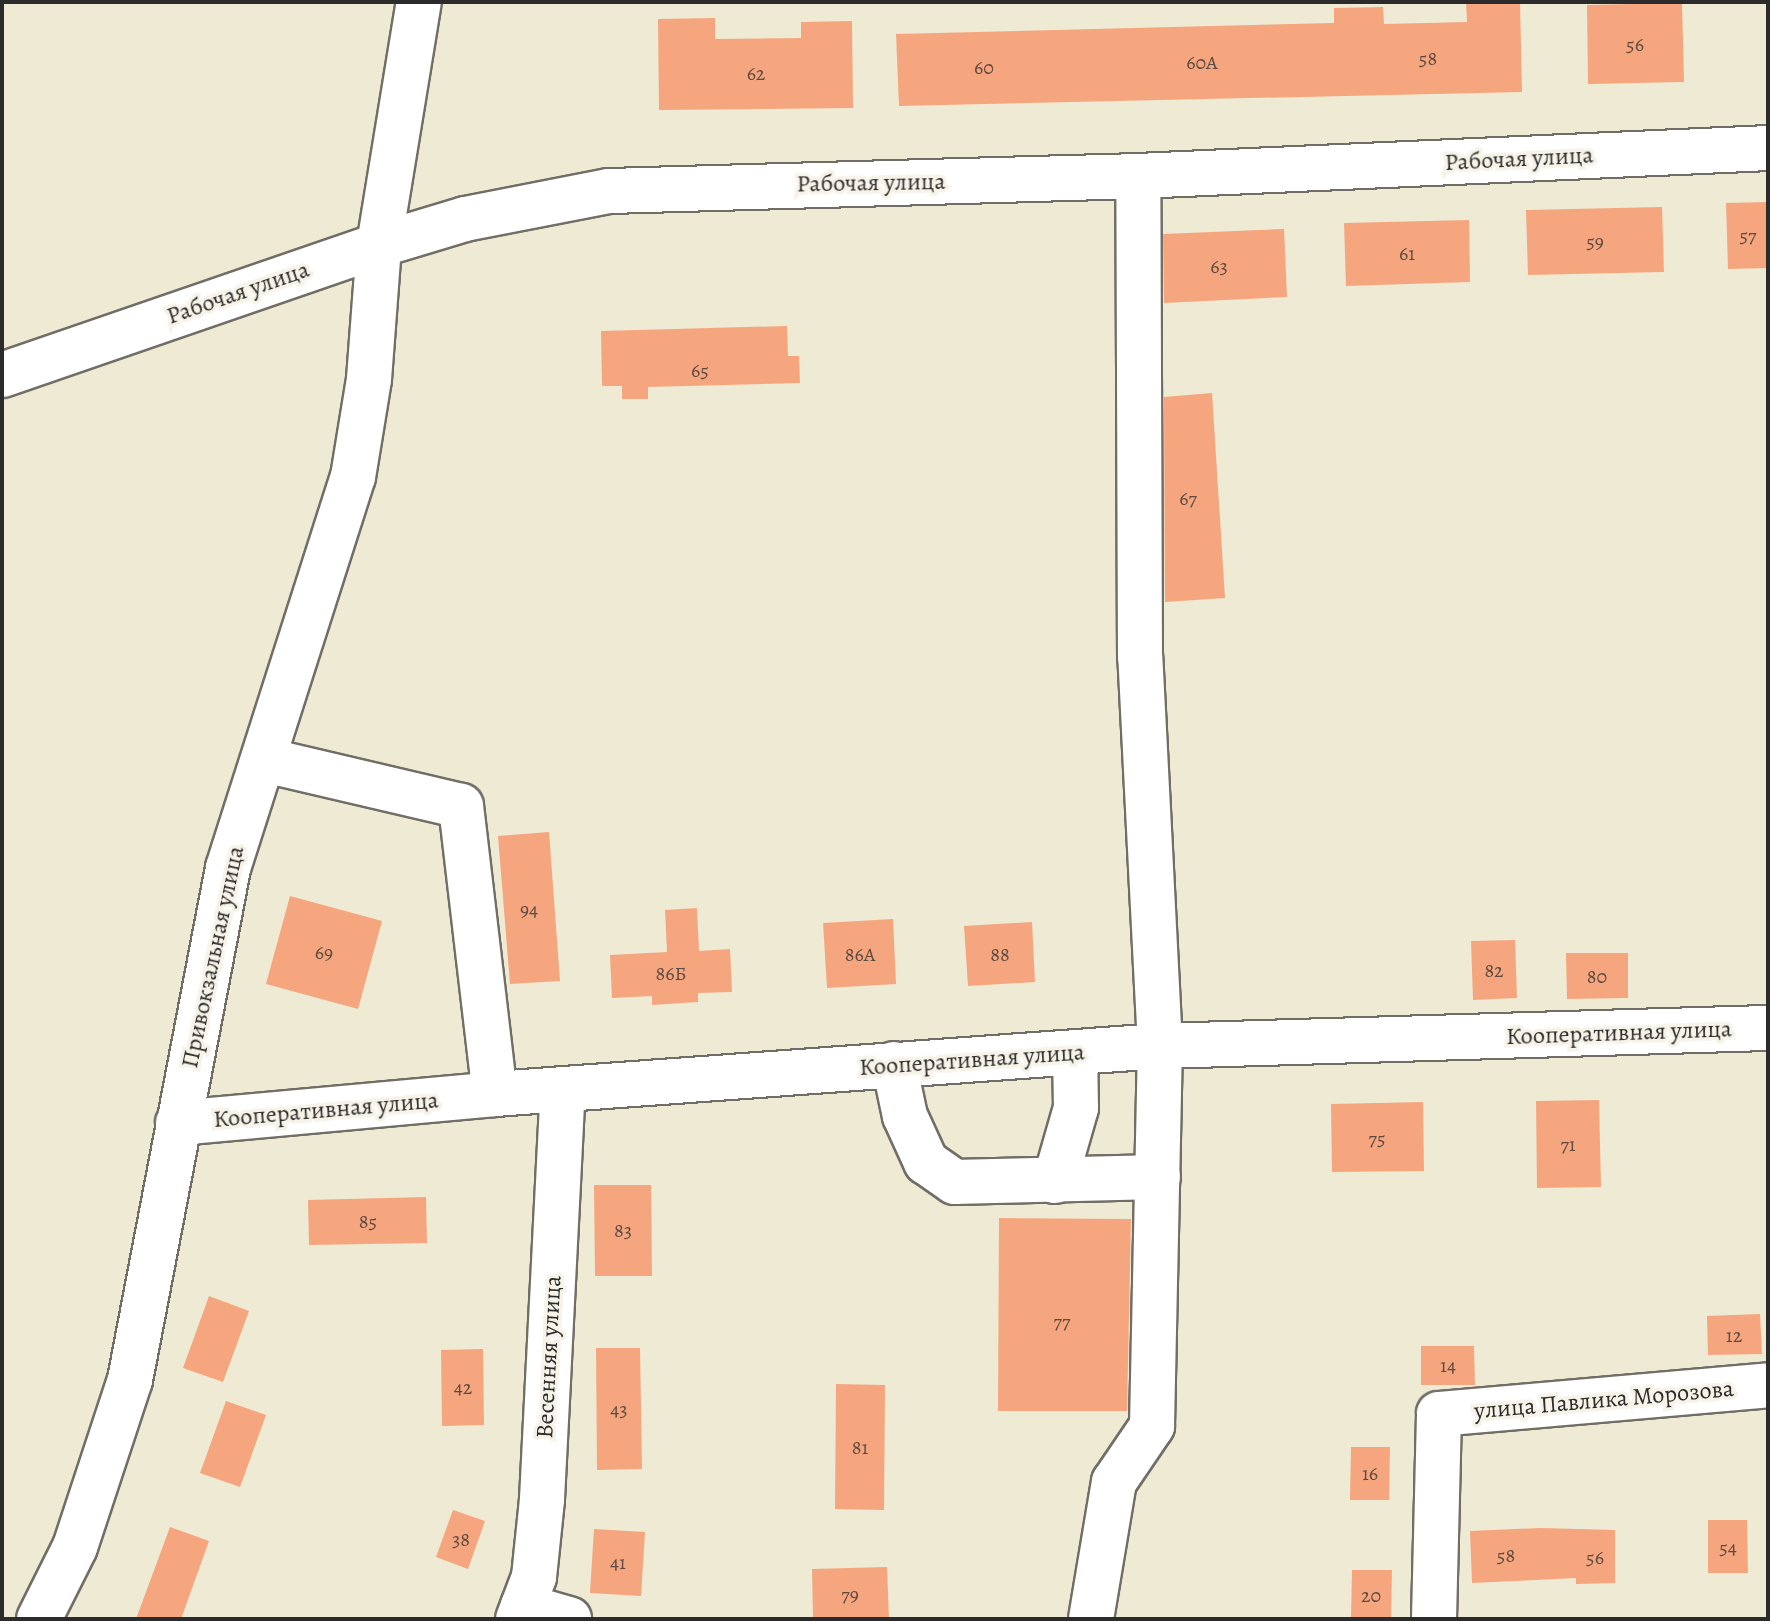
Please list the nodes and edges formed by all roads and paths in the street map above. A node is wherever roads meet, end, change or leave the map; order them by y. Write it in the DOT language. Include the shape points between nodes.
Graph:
graph roads {
  1 [pos="419,2"];
  2 [pos="1768,148"];
  3 [pos="1138,176"];
  4 [pos="379,245"];
  5 [pos="2,375"];
  6 [pos="265,760"];
  7 [pos="1768,1028"];
  8 [pos="1160,1046"];
  9 [pos="1075,1053"];
  10 [pos="894,1064"];
  11 [pos="563,1091"];
  12 [pos="495,1094"];
  13 [pos="178,1123"];
  14 [pos="1158,1177"];
  15 [pos="1055,1181"];
  16 [pos="1768,1385"];
  17 [pos="520,1613"];
  18 [pos="39,1619"];
  19 [pos="569,1619"];
  20 [pos="1091,1619"];
  21 [pos="1434,1619"];
  1 -- 4 [label="street, Привокзальная улица"];
  2 -- 3 [label="street, Рабочая улица"];
  3 -- 4 [label="street, Рабочая улица" via="609,191 465,219"];
  3 -- 8 [label="street" via="1140,657"];
  4 -- 5 [label="street, Рабочая улица"];
  4 -- 6 [label="street, Привокзальная улица" via="369,379 353,477"];
  6 -- 12 [label="street" via="461,806"];
  6 -- 13 [label="street, Привокзальная улица" via="228,868"];
  7 -- 8 [label="street, Кооперативная улица"];
  8 -- 9 [label="street, Кооперативная улица"];
  8 -- 14 [label="street"];
  9 -- 10 [label="street, Кооперативная улица"];
  9 -- 15 [label="street" via="1076,1108"];
  10 -- 11 [label="street, Кооперативная улица"];
  10 -- 15 [label="street" via="905,1116 926,1162 955,1182"];
  11 -- 12 [label="street, Кооперативная улица"];
  11 -- 17 [label="street, Весенняя улица" via="542,1499 534,1577"];
  12 -- 13 [label="street, Кооперативная улица"];
  13 -- 18 [label="street, Привокзальная улица" via="130,1380 75,1547"];
  14 -- 15 [label="street"];
  14 -- 20 [label="street" via="1152,1426 1114,1482"];
  16 -- 21 [label="street, улица Павлика Морозова" via="1439,1414"];
  17 -- 19 [label="street"];
}
